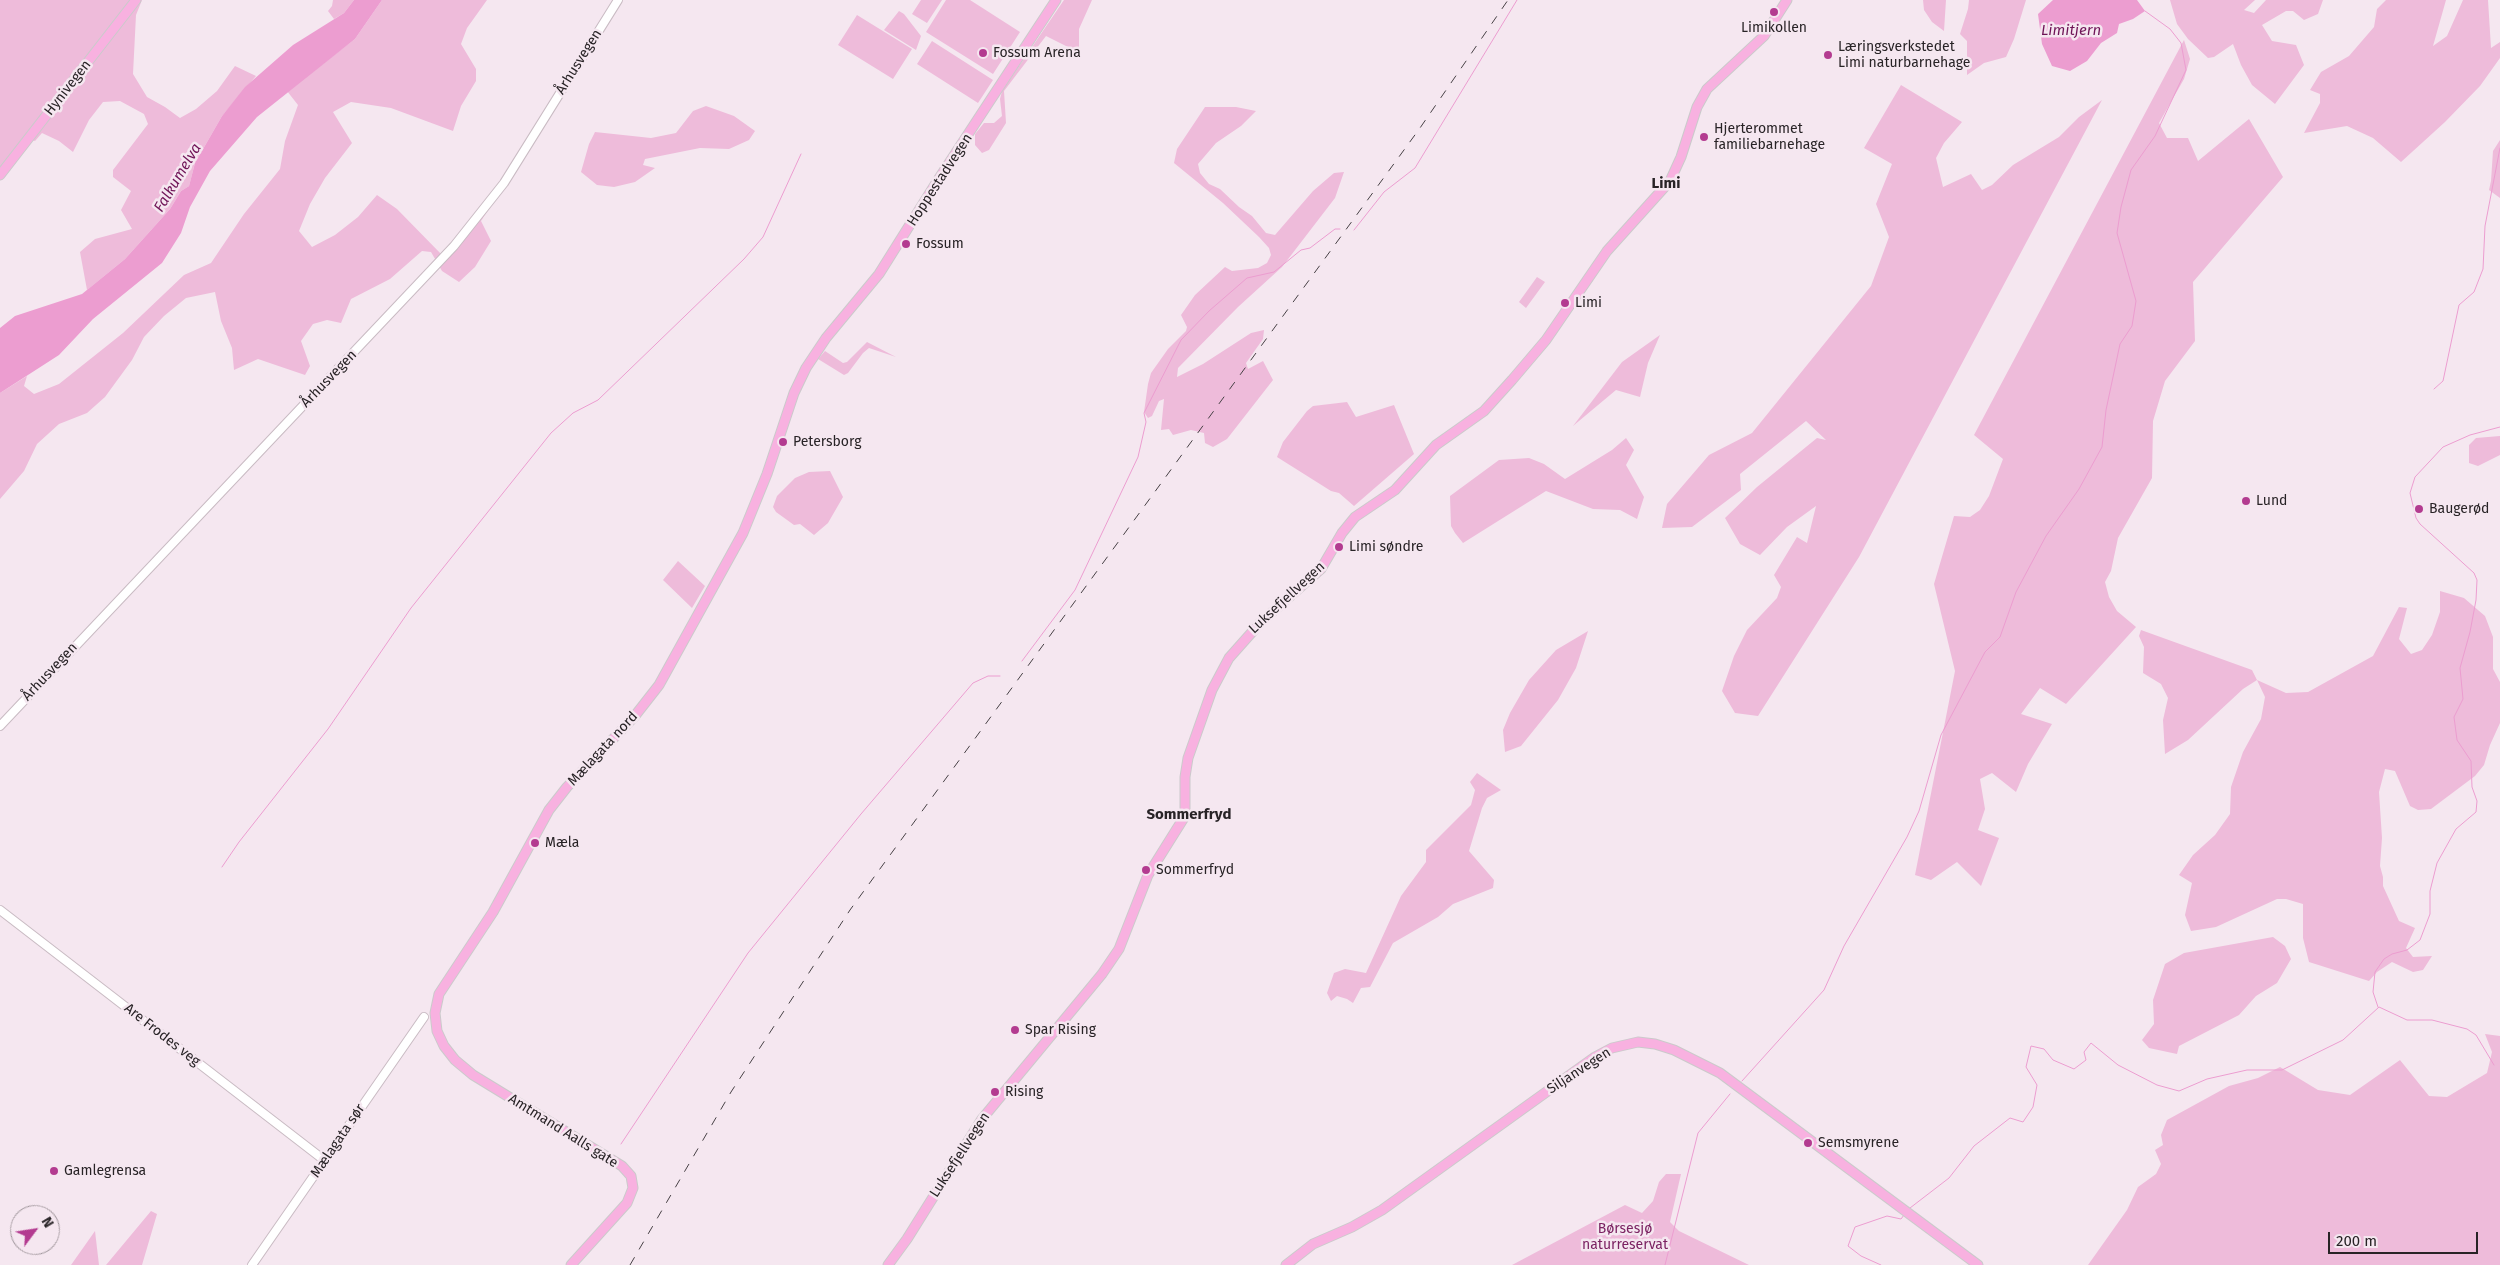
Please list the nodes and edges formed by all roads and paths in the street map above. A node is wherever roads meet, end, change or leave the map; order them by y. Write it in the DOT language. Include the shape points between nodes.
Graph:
graph roads {
  1 [pos="136,0"];
  2 [pos="618,0"];
  3 [pos="1056,0"];
  4 [pos="1787,0"];
  5 [pos="0,175"];
  6 [pos="760,493"];
  7 [pos="0,726"];
  8 [pos="0,910"];
  9 [pos="437,1001"];
  10 [pos="424,1017"];
  11 [pos="324,1160"];
  12 [pos="252,1265"];
  13 [pos="572,1265"];
  14 [pos="888,1265"];
  15 [pos="1286,1265"];
  16 [pos="1978,1265"];
  1 -- 5 [label="main road, Hynivegen"];
  2 -- 7 [label="street, Århusvegen" via="508,176 454,246"];
  3 -- 6 [label="main road, Hoppestadvegen" via="880,274 810,361 794,393"];
  4 -- 14 [label="main road, Luksefjellvegen" via="1764,36 1707,89 1697,107 1670,181 1612,245 1546,340 1484,411 1436,445 1395,490 1355,517 1321,569 1261,622 1229,658 1212,690 1188,758 1185,816 1148,875 1119,949 982,1119 908,1239"];
  6 -- 9 [label="main road, Mælagata nord" via="744,533 659,685 549,810 494,911 444,985"];
  8 -- 11 [label="street, Are Frodes veg"];
  9 -- 13 [label="main road, Amtmand Aalls gate" via="436,1023 441,1040 462,1066 629,1173 633,1184 630,1197"];
  10 -- 11 [label="street, Mælagata sør"];
  11 -- 12 [label="street, Mælagata sør"];
  15 -- 16 [label="main road, Siljanvegen" via="1313,1244 1382,1210 1595,1057 1632,1043 1663,1046 1709,1067"];
}
